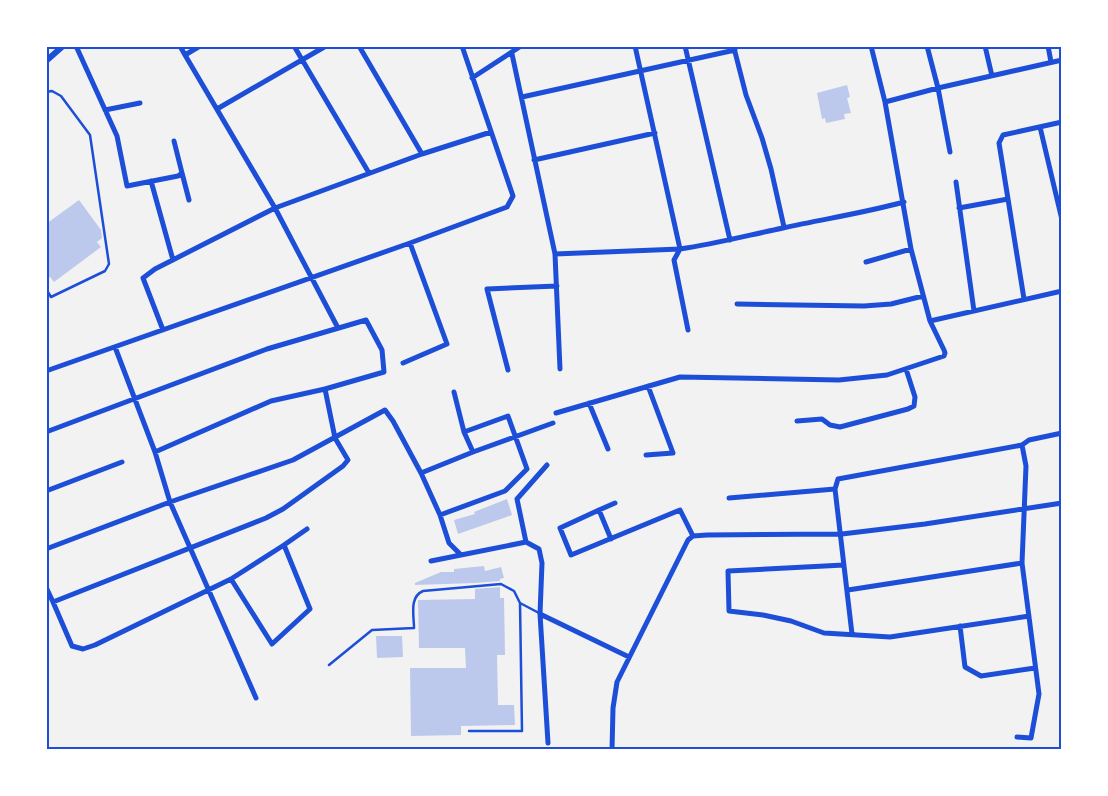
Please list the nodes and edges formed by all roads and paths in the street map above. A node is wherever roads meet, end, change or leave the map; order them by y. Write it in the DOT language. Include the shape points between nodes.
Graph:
graph roads {
  1 [pos="62,46"];
  2 [pos="76,46"];
  3 [pos="180,46"];
  4 [pos="200,46"];
  5 [pos="294,46"];
  6 [pos="326,46"];
  7 [pos="359,46"];
  8 [pos="462,46"];
  9 [pos="521,46"];
  10 [pos="635,46"];
  11 [pos="685,46"];
  12 [pos="871,46"];
  13 [pos="927,46"];
  14 [pos="985,46"];
  15 [pos="1048,46"];
  16 [pos="734,48"];
  17 [pos="512,54"];
  18 [pos="185,55"];
  19 [pos="302,60"];
  20 [pos="688,60"];
  21 [pos="1062,60"];
  22 [pos="46,61"];
  23 [pos="1051,62"];
  24 [pos="640,71"];
  25 [pos="992,76"];
  26 [pos="472,78"];
  27 [pos="938,88"];
  28 [pos="46,92"];
  29 [pos="522,97"];
  30 [pos="885,102"];
  31 [pos="140,103"];
  32 [pos="217,109"];
  33 [pos="105,110"];
  34 [pos="1062,122"];
  35 [pos="1040,127"];
  36 [pos="492,132"];
  37 [pos="655,133"];
  38 [pos="174,141"];
  39 [pos="950,152"];
  40 [pos="422,154"];
  41 [pos="534,160"];
  42 [pos="182,173"];
  43 [pos="369,173"];
  44 [pos="151,181"];
  45 [pos="956,182"];
  46 [pos="1008,199"];
  47 [pos="189,200"];
  48 [pos="904,202"];
  49 [pos="276,208"];
  50 [pos="959,208"];
  51 [pos="1062,220"];
  52 [pos="784,228"];
  53 [pos="730,240"];
  54 [pos="410,243"];
  55 [pos="680,249"];
  56 [pos="911,250"];
  57 [pos="555,254"];
  58 [pos="173,260"];
  59 [pos="866,262"];
  60 [pos="312,277"];
  61 [pos="557,286"];
  62 [pos="46,289"];
  63 [pos="1062,291"];
  64 [pos="923,296"];
  65 [pos="1024,299"];
  66 [pos="738,304"];
  67 [pos="974,311"];
  68 [pos="930,321"];
  69 [pos="338,328"];
  70 [pos="163,330"];
  71 [pos="688,330"];
  72 [pos="115,347"];
  73 [pos="403,363"];
  74 [pos="906,369"];
  75 [pos="508,370"];
  76 [pos="560,370"];
  77 [pos="46,371"];
  78 [pos="648,386"];
  79 [pos="325,389"];
  80 [pos="454,392"];
  81 [pos="134,400"];
  82 [pos="590,403"];
  83 [pos="556,413"];
  84 [pos="797,421"];
  85 [pos="553,423"];
  86 [pos="46,432"];
  87 [pos="464,432"];
  88 [pos="1062,433"];
  89 [pos="515,436"];
  90 [pos="335,438"];
  91 [pos="1022,446"];
  92 [pos="608,449"];
  93 [pos="155,452"];
  94 [pos="473,452"];
  95 [pos="646,455"];
  96 [pos="122,462"];
  97 [pos="547,465"];
  98 [pos="421,473"];
  99 [pos="835,489"];
  100 [pos="46,491"];
  101 [pos="729,498"];
  102 [pos="170,502"];
  103 [pos="614,503"];
  104 [pos="1062,503"];
  105 [pos="599,510"];
  106 [pos="1024,510"];
  107 [pos="440,515"];
  108 [pos="307,529"];
  109 [pos="842,534"];
  110 [pos="693,536"];
  111 [pos="611,539"];
  112 [pos="526,542"];
  113 [pos="284,545"];
  114 [pos="189,548"];
  115 [pos="46,549"];
  116 [pos="461,555"];
  117 [pos="430,561"];
  118 [pos="1022,563"];
  119 [pos="844,566"];
  120 [pos="232,579"];
  121 [pos="46,587"];
  122 [pos="848,590"];
  123 [pos="209,591"];
  124 [pos="53,602"];
  125 [pos="520,603"];
  126 [pos="540,614"];
  127 [pos="1029,616"];
  128 [pos="960,626"];
  129 [pos="852,634"];
  130 [pos="629,657"];
  131 [pos="329,665"];
  132 [pos="1035,668"];
  133 [pos="256,698"];
  134 [pos="470,731"];
  135 [pos="1017,737"];
  136 [pos="548,743"];
  137 [pos="612,750"];
  1 -- 22 [label="street"];
  2 -- 33 [label="street"];
  3 -- 18 [label="street"];
  4 -- 18 [label="street"];
  5 -- 19 [label="street"];
  6 -- 19 [label="street"];
  7 -- 40 [label="street"];
  8 -- 26 [label="street"];
  9 -- 17 [label="street"];
  10 -- 24 [label="street"];
  11 -- 20 [label="street"];
  12 -- 30 [label="street"];
  13 -- 27 [label="street"];
  14 -- 25 [label="street"];
  15 -- 23 [label="street"];
  16 -- 20 [label="street"];
  16 -- 52 [label="street" via="771,169"];
  17 -- 26 [label="street"];
  17 -- 29 [label="street"];
  18 -- 32 [label="street"];
  19 -- 32 [label="street"];
  19 -- 43 [label="street"];
  20 -- 24 [label="street"];
  20 -- 53 [label="street"];
  21 -- 23 [label="street"];
  23 -- 25 [label="street"];
  24 -- 29 [label="street"];
  24 -- 37 [label="street"];
  25 -- 27 [label="street"];
  26 -- 36 [label="street"];
  27 -- 30 [label="street"];
  27 -- 39 [label="street"];
  28 -- 62 [label="lane" via="52,91 61,96 90,135 109,264 105,271 51,297"];
  29 -- 41 [label="street"];
  30 -- 48 [label="street"];
  31 -- 33 [label="street"];
  32 -- 49 [label="street"];
  33 -- 44 [label="street" via="117,136 127,186"];
  34 -- 35 [label="street"];
  35 -- 46 [label="street" via="1003,135 999,143"];
  35 -- 51 [label="street"];
  36 -- 40 [label="street"];
  36 -- 54 [label="street" via="513,196 507,207"];
  37 -- 41 [label="street"];
  37 -- 55 [label="street"];
  38 -- 42 [label="street"];
  40 -- 43 [label="street"];
  41 -- 57 [label="street"];
  42 -- 44 [label="street"];
  42 -- 47 [label="street"];
  43 -- 49 [label="street"];
  44 -- 58 [label="street"];
  45 -- 50 [label="street"];
  46 -- 50 [label="street"];
  46 -- 65 [label="street"];
  48 -- 52 [label="street" via="870,212"];
  48 -- 56 [label="street"];
  49 -- 58 [label="street"];
  49 -- 60 [label="street"];
  50 -- 67 [label="street"];
  52 -- 53 [label="street"];
  53 -- 55 [label="street"];
  54 -- 60 [label="street"];
  54 -- 73 [label="street" via="447,344"];
  55 -- 57 [label="street"];
  55 -- 71 [label="street" via="674,260"];
  56 -- 59 [label="street"];
  56 -- 64 [label="street"];
  57 -- 61 [label="street"];
  58 -- 70 [label="street" via="143,278"];
  60 -- 69 [label="street"];
  60 -- 70 [label="street"];
  61 -- 75 [label="street" via="487,289"];
  61 -- 76 [label="street"];
  63 -- 65 [label="street"];
  64 -- 66 [label="street" via="891,304 864,306"];
  64 -- 68 [label="street"];
  65 -- 67 [label="street"];
  67 -- 68 [label="street"];
  68 -- 74 [label="street" via="944,356"];
  69 -- 79 [label="street" via="366,320 382,350 384,372"];
  69 -- 81 [label="street" via="267,349"];
  70 -- 72 [label="street"];
  72 -- 77 [label="street"];
  72 -- 81 [label="street"];
  74 -- 78 [label="street" via="888,375 839,380 680,377"];
  74 -- 84 [label="street" via="915,397 914,406 908,409 840,427 822,419"];
  78 -- 82 [label="street"];
  78 -- 95 [label="street" via="673,453"];
  79 -- 90 [label="street"];
  79 -- 93 [label="street" via="271,401"];
  80 -- 87 [label="street"];
  81 -- 86 [label="street"];
  81 -- 93 [label="street"];
  82 -- 83 [label="street"];
  82 -- 92 [label="street"];
  85 -- 89 [label="street"];
  87 -- 89 [label="street" via="508,416"];
  87 -- 94 [label="street"];
  88 -- 91 [label="street" via="1029,440"];
  89 -- 94 [label="street"];
  89 -- 107 [label="street" via="527,469 516,482 506,491"];
  90 -- 98 [label="street" via="385,410"];
  90 -- 102 [label="street" via="293,460"];
  90 -- 114 [label="street" via="348,460 343,466 283,509"];
  91 -- 99 [label="street" via="838,479"];
  91 -- 106 [label="street" via="1026,466"];
  93 -- 102 [label="street"];
  94 -- 98 [label="street"];
  96 -- 100 [label="street"];
  97 -- 112 [label="street" via="517,499"];
  98 -- 107 [label="street"];
  99 -- 101 [label="street"];
  99 -- 109 [label="street"];
  102 -- 114 [label="street"];
  102 -- 115 [label="street"];
  103 -- 105 [label="street"];
  104 -- 106 [label="street"];
  105 -- 111 [label="street"];
  105 -- 111 [label="street" via="560,528 571,555"];
  106 -- 109 [label="street"];
  106 -- 118 [label="street"];
  107 -- 116 [label="street" via="449,543"];
  108 -- 113 [label="street"];
  109 -- 110 [label="street"];
  109 -- 119 [label="street"];
  110 -- 111 [label="street" via="680,510"];
  110 -- 130 [label="street" via="688,540"];
  112 -- 116 [label="street"];
  112 -- 126 [label="street" via="539,549 542,562"];
  113 -- 120 [label="street"];
  113 -- 120 [label="street" via="310,609 272,644"];
  114 -- 123 [label="street"];
  114 -- 124 [label="street"];
  116 -- 117 [label="street"];
  118 -- 122 [label="street"];
  118 -- 127 [label="street"];
  119 -- 122 [label="street"];
  119 -- 129 [label="street" via="728,571 729,611 782,619 824,633"];
  120 -- 123 [label="street"];
  121 -- 124 [label="street"];
  122 -- 129 [label="street"];
  123 -- 124 [label="street" via="83,649 72,646"];
  123 -- 133 [label="street"];
  125 -- 126 [label="lane"];
  125 -- 131 [label="lane" via="514,591 501,584 423,591 414,600 414,628 372,630"];
  125 -- 134 [label="lane" via="522,731"];
  126 -- 130 [label="street"];
  126 -- 136 [label="street"];
  127 -- 128 [label="street"];
  127 -- 132 [label="street"];
  128 -- 129 [label="street" via="890,637"];
  128 -- 132 [label="street" via="965,667 981,676"];
  130 -- 137 [label="street" via="617,682"];
  132 -- 135 [label="street" via="1039,694 1031,738"];
}
